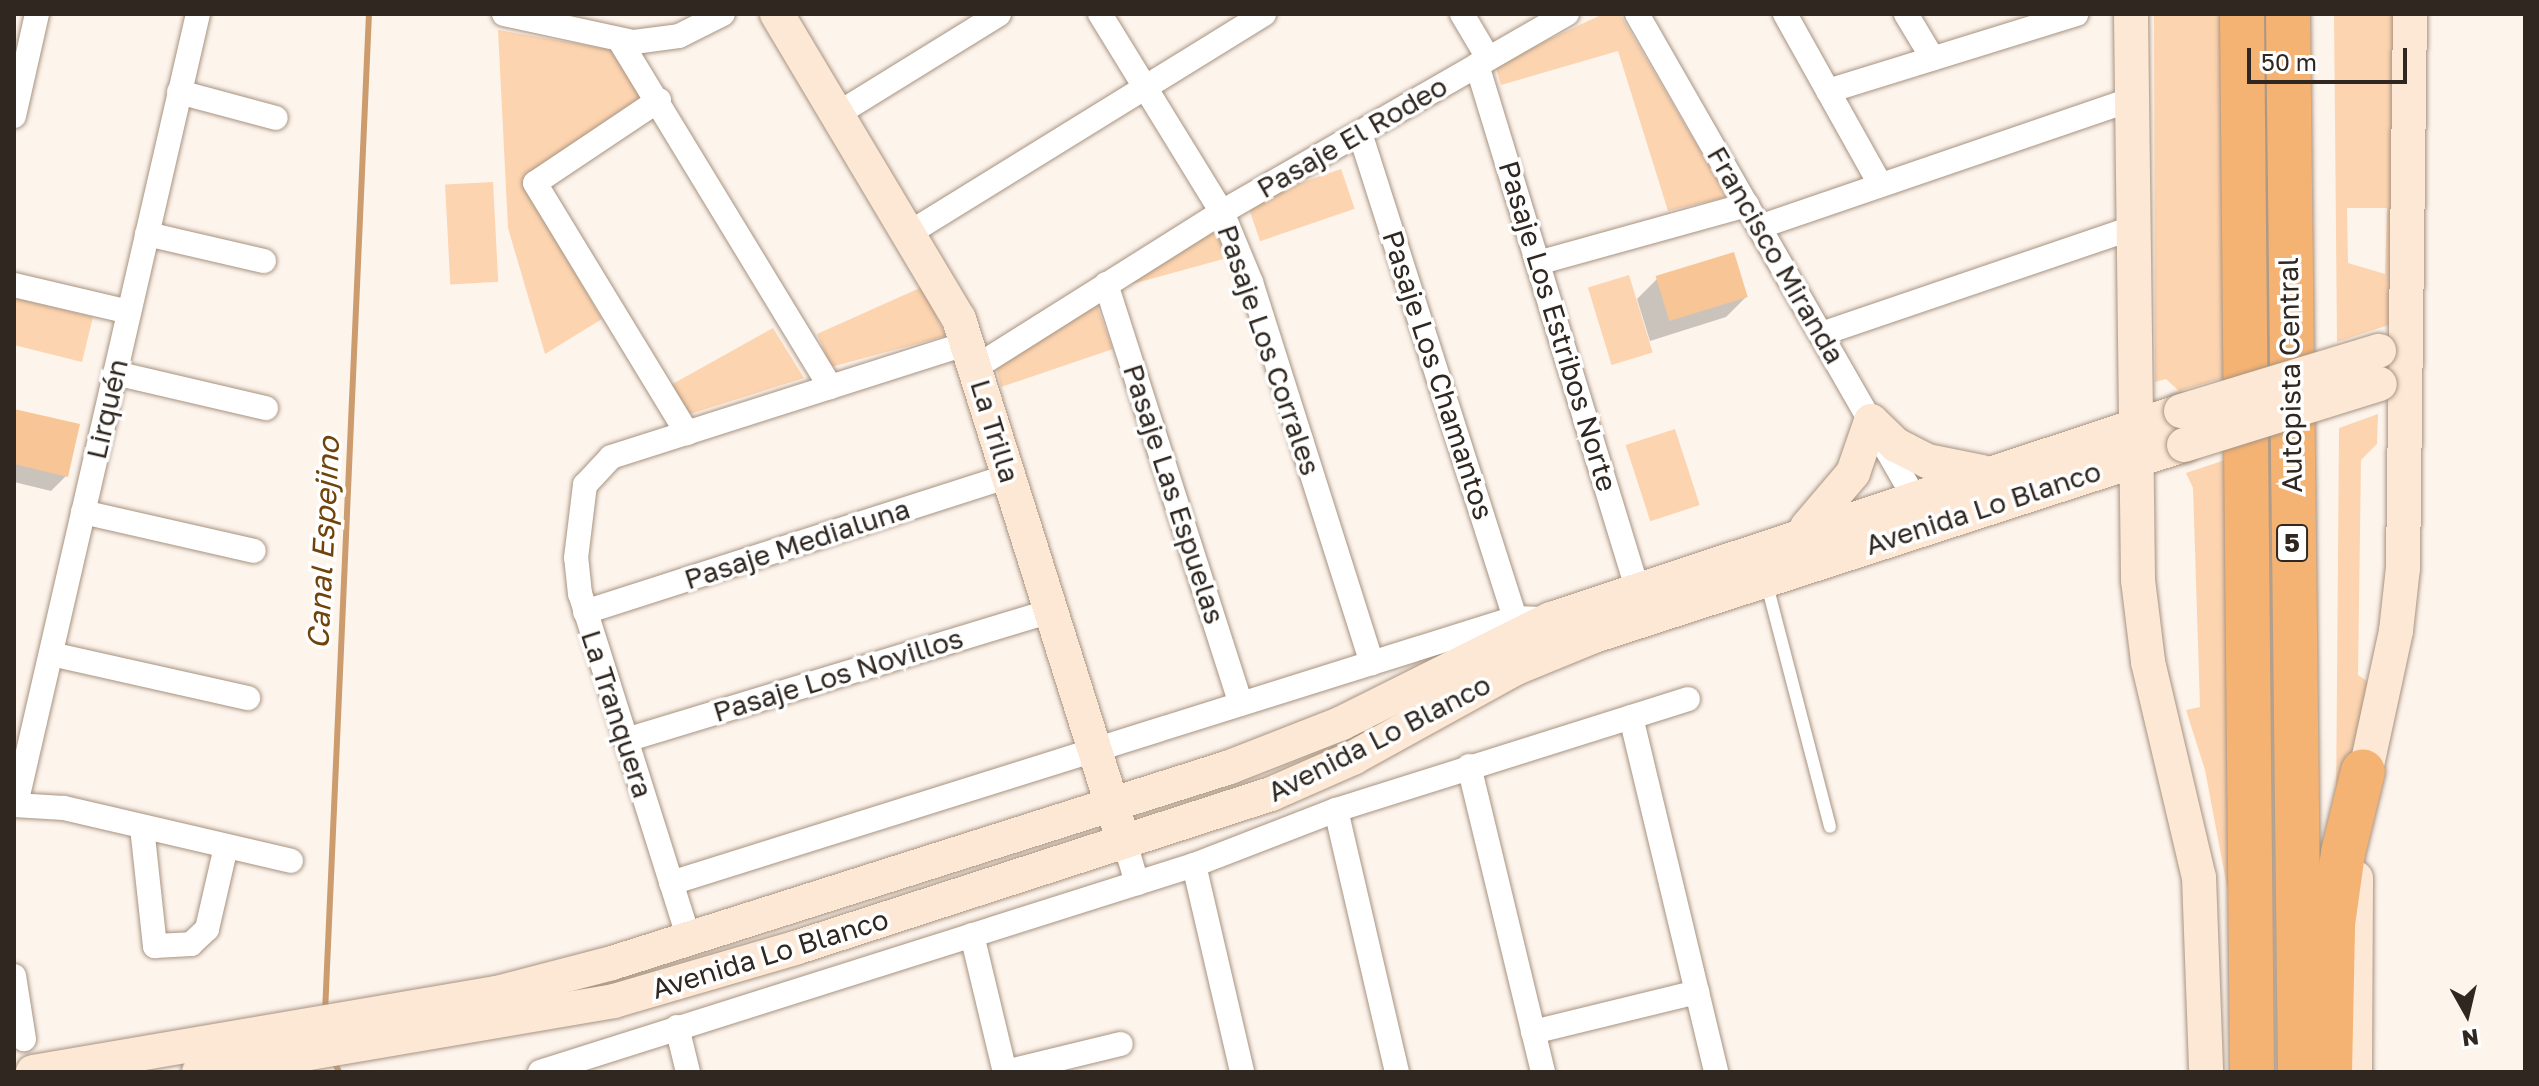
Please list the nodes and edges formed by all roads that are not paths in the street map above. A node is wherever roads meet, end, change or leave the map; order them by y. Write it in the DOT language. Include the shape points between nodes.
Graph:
graph roads {
  1 [pos="37,14"];
  2 [pos="198,14"];
  3 [pos="504,14"];
  4 [pos="723,14"];
  5 [pos="777,14"];
  6 [pos="999,14"];
  7 [pos="1100,14"];
  8 [pos="1264,14"];
  9 [pos="1462,14"];
  10 [pos="1567,14"];
  11 [pos="1637,14"];
  12 [pos="1785,14"];
  13 [pos="1906,14"];
  14 [pos="2076,14"];
  15 [pos="2131,14"];
  16 [pos="2242,14"];
  17 [pos="2288,14"];
  18 [pos="2410,14"];
  19 [pos="620,41"];
  20 [pos="1933,59"];
  21 [pos="1482,62"];
  22 [pos="1145,87"];
  23 [pos="1828,91"];
  24 [pos="179,92"];
  25 [pos="2132,99"];
  26 [pos="659,100"];
  27 [pos="839,113"];
  28 [pos="14,115"];
  29 [pos="276,118"];
  30 [pos="1360,133"];
  31 [pos="1880,184"];
  32 [pos="1747,205"];
  33 [pos="1222,212"];
  34 [pos="1759,227"];
  35 [pos="2133,228"];
  36 [pos="911,232"];
  37 [pos="147,234"];
  38 [pos="264,261"];
  39 [pos="1541,262"];
  40 [pos="1106,284"];
  41 [pos="14,285"];
  42 [pos="129,312"];
  43 [pos="1821,334"];
  44 [pos="972,355"];
  45 [pos="2391,364"];
  46 [pos="115,373"];
  47 [pos="830,387"];
  48 [pos="266,408"];
  49 [pos="1871,421"];
  50 [pos="2134,426"];
  51 [pos="687,433"];
  52 [pos="2134,460"];
  53 [pos="1990,472"];
  54 [pos="1009,476"];
  55 [pos="585,485"];
  56 [pos="1914,497"];
  57 [pos="83,512"];
  58 [pos="1949,519"];
  59 [pos="1797,534"];
  60 [pos="254,551"];
  61 [pos="1765,578"];
  62 [pos="1637,588"];
  63 [pos="1051,611"];
  64 [pos="585,612"];
  65 [pos="1515,618"];
  66 [pos="1551,619"];
  67 [pos="51,654"];
  68 [pos="1372,663"];
  69 [pos="248,698"];
  70 [pos="1688,699"];
  71 [pos="1241,704"];
  72 [pos="1631,717"];
  73 [pos="626,740"];
  74 [pos="1094,750"];
  75 [pos="1469,766"];
  76 [pos="2363,771"];
  77 [pos="15,804"];
  78 [pos="1111,805"];
  79 [pos="1336,810"];
  80 [pos="142,827"];
  81 [pos="1830,827"];
  82 [pos="1125,843"];
  83 [pos="226,847"];
  84 [pos="291,861"];
  85 [pos="1194,865"];
  86 [pos="671,883"];
  87 [pos="1137,883"];
  88 [pos="972,935"];
  89 [pos="689,939"];
  90 [pos="14,976"];
  91 [pos="1697,992"];
  92 [pos="677,1027"];
  93 [pos="356,1032"];
  94 [pos="1533,1032"];
  95 [pos="24,1039"];
  96 [pos="284,1043"];
  97 [pos="1121,1044"];
  98 [pos="33,1072"];
  99 [pos="199,1072"];
  100 [pos="540,1072"];
  101 [pos="688,1072"];
  102 [pos="1005,1072"];
  103 [pos="1242,1072"];
  104 [pos="1397,1072"];
  105 [pos="1543,1072"];
  106 [pos="1716,1072"];
  107 [pos="2206,1072"];
  108 [pos="2252,1072"];
  109 [pos="2300,1072"];
  110 [pos="2330,1072"];
  111 [pos="2355,1072"];
  1 -- 28 [label="street"];
  2 -- 24 [label="street, Lirquén"];
  3 -- 19 [label="street"];
  4 -- 19 [label="street" via="679,36"];
  5 -- 27 [label="main road, La Trilla"];
  6 -- 27 [label="street"];
  7 -- 22 [label="street, Pasaje Los Corrales"];
  8 -- 22 [label="street"];
  9 -- 21 [label="street, Pasaje Los Estribos Norte"];
  10 -- 21 [label="street, Pasaje El Rodeo"];
  11 -- 32 [label="street, Francisco Miranda"];
  12 -- 23 [label="street"];
  13 -- 20 [label="street"];
  14 -- 20 [label="street"];
  15 -- 25 [label="main road"];
  16 -- 108 [label="highway, Autopista Central / 5"];
  17 -- 109 [label="highway, Autopista Central / 5"];
  18 -- 45 [label="main road"];
  19 -- 26 [label="street"];
  20 -- 23 [label="street"];
  21 -- 30 [label="street, Pasaje El Rodeo"];
  21 -- 39 [label="street, Pasaje Los Estribos Norte"];
  22 -- 33 [label="street, Pasaje Los Corrales"];
  22 -- 36 [label="street"];
  23 -- 31 [label="street"];
  24 -- 29 [label="street"];
  24 -- 37 [label="street, Lirquén"];
  25 -- 31 [label="street"];
  25 -- 35 [label="main road"];
  26 -- 47 [label="street"];
  26 -- 51 [label="street" via="535,183"];
  27 -- 36 [label="main road, La Trilla"];
  30 -- 33 [label="street, Pasaje El Rodeo"];
  30 -- 65 [label="street, Pasaje Los Chamantos"];
  31 -- 34 [label="street"];
  32 -- 34 [label="street, Francisco Miranda"];
  32 -- 39 [label="street"];
  33 -- 40 [label="street, Pasaje El Rodeo"];
  33 -- 68 [label="street, Pasaje Los Corrales" via="1251,282"];
  34 -- 43 [label="street, Francisco Miranda"];
  35 -- 43 [label="street"];
  35 -- 50 [label="main road"];
  36 -- 44 [label="main road, La Trilla"];
  37 -- 38 [label="street"];
  37 -- 42 [label="street, Lirquén"];
  39 -- 62 [label="street, Pasaje Los Estribos Norte"];
  40 -- 44 [label="street, Pasaje El Rodeo"];
  40 -- 71 [label="street, Pasaje Las Espuelas"];
  41 -- 42 [label="street"];
  42 -- 46 [label="street, Lirquén"];
  43 -- 49 [label="street, Francisco Miranda"];
  44 -- 47 [label="street, Pasaje El Rodeo"];
  44 -- 54 [label="main road, La Trilla"];
  45 -- 50 [label="main road, Avenida Lo Blanco, bridge"];
  45 -- 52 [label="main road, Avenida Lo Blanco, bridge"];
  45 -- 76 [label="main road" via="2403,568 2387,676"];
  46 -- 48 [label="street"];
  46 -- 57 [label="street, Lirquén"];
  47 -- 51 [label="street, Pasaje El Rodeo"];
  49 -- 53 [label="main road" via="1896,445 1927,461"];
  49 -- 56 [label="street, Francisco Miranda"];
  49 -- 59 [label="main road" via="1861,456 1842,491"];
  50 -- 52 [label="main road"];
  50 -- 53 [label="main road, Avenida Lo Blanco"];
  51 -- 55 [label="street, Pasaje El Rodeo" via="611,457"];
  52 -- 58 [label="main road, Avenida Lo Blanco"];
  52 -- 107 [label="main road" via="2144,633 2199,877"];
  53 -- 56 [label="main road, Avenida Lo Blanco"];
  54 -- 63 [label="main road, La Trilla"];
  54 -- 64 [label="street, Pasaje Medialuna"];
  55 -- 64 [label="street, La Tranquera" via="576,558"];
  56 -- 58 [label="main road" via="1926,510"];
  56 -- 59 [label="main road, Avenida Lo Blanco"];
  57 -- 60 [label="street"];
  57 -- 67 [label="street, Lirquén"];
  58 -- 61 [label="main road, Avenida Lo Blanco"];
  59 -- 62 [label="main road, Avenida Lo Blanco"];
  61 -- 81 [label="lane"];
  61 -- 82 [label="main road, Avenida Lo Blanco" via="1554,651 1308,778"];
  62 -- 66 [label="main road, Avenida Lo Blanco"];
  63 -- 73 [label="street, Pasaje Los Novillos"];
  63 -- 74 [label="main road, La Trilla"];
  64 -- 73 [label="street, La Tranquera"];
  65 -- 66 [label="street, Avenida Lo Blanco"];
  65 -- 68 [label="street, Avenida Lo Blanco"];
  66 -- 78 [label="main road, Avenida Lo Blanco" via="1307,739"];
  67 -- 69 [label="street"];
  67 -- 77 [label="street, Lirquén"];
  68 -- 71 [label="street, Avenida Lo Blanco"];
  70 -- 72 [label="street, Avenida Lo Blanco"];
  71 -- 74 [label="street, Avenida Lo Blanco"];
  72 -- 75 [label="street, Avenida Lo Blanco"];
  72 -- 91 [label="street"];
  73 -- 86 [label="street, La Tranquera"];
  74 -- 78 [label="main road, La Trilla"];
  74 -- 86 [label="street, Avenida Lo Blanco"];
  75 -- 79 [label="street, Avenida Lo Blanco"];
  75 -- 94 [label="street"];
  76 -- 110 [label="highway" via="2333,924"];
  76 -- 111 [label="main road"];
  77 -- 80 [label="street" via="56,806"];
  78 -- 82 [label="main road, La Trilla"];
  78 -- 89 [label="main road, Avenida Lo Blanco"];
  79 -- 85 [label="street, Avenida Lo Blanco"];
  79 -- 104 [label="street"];
  80 -- 83 [label="street"];
  80 -- 83 [label="street" via="155,946 191,944 207,929"];
  82 -- 87 [label="street, La Trilla"];
  82 -- 93 [label="main road, Avenida Lo Blanco" via="628,997"];
  83 -- 84 [label="street"];
  85 -- 87 [label="street, Avenida Lo Blanco"];
  85 -- 103 [label="street"];
  86 -- 89 [label="street, La Tranquera"];
  87 -- 88 [label="street, Avenida Lo Blanco"];
  88 -- 92 [label="street, Avenida Lo Blanco"];
  88 -- 102 [label="street"];
  89 -- 93 [label="main road, Avenida Lo Blanco"];
  90 -- 95 [label="street"];
  91 -- 94 [label="street"];
  91 -- 106 [label="street"];
  92 -- 100 [label="street, Avenida Lo Blanco"];
  92 -- 101 [label="street"];
  93 -- 96 [label="main road, Avenida Lo Blanco"];
  94 -- 105 [label="street"];
  96 -- 98 [label="main road, Avenida Lo Blanco"];
  96 -- 99 [label="main road, Avenida Lo Blanco"];
  97 -- 102 [label="street"];
}
